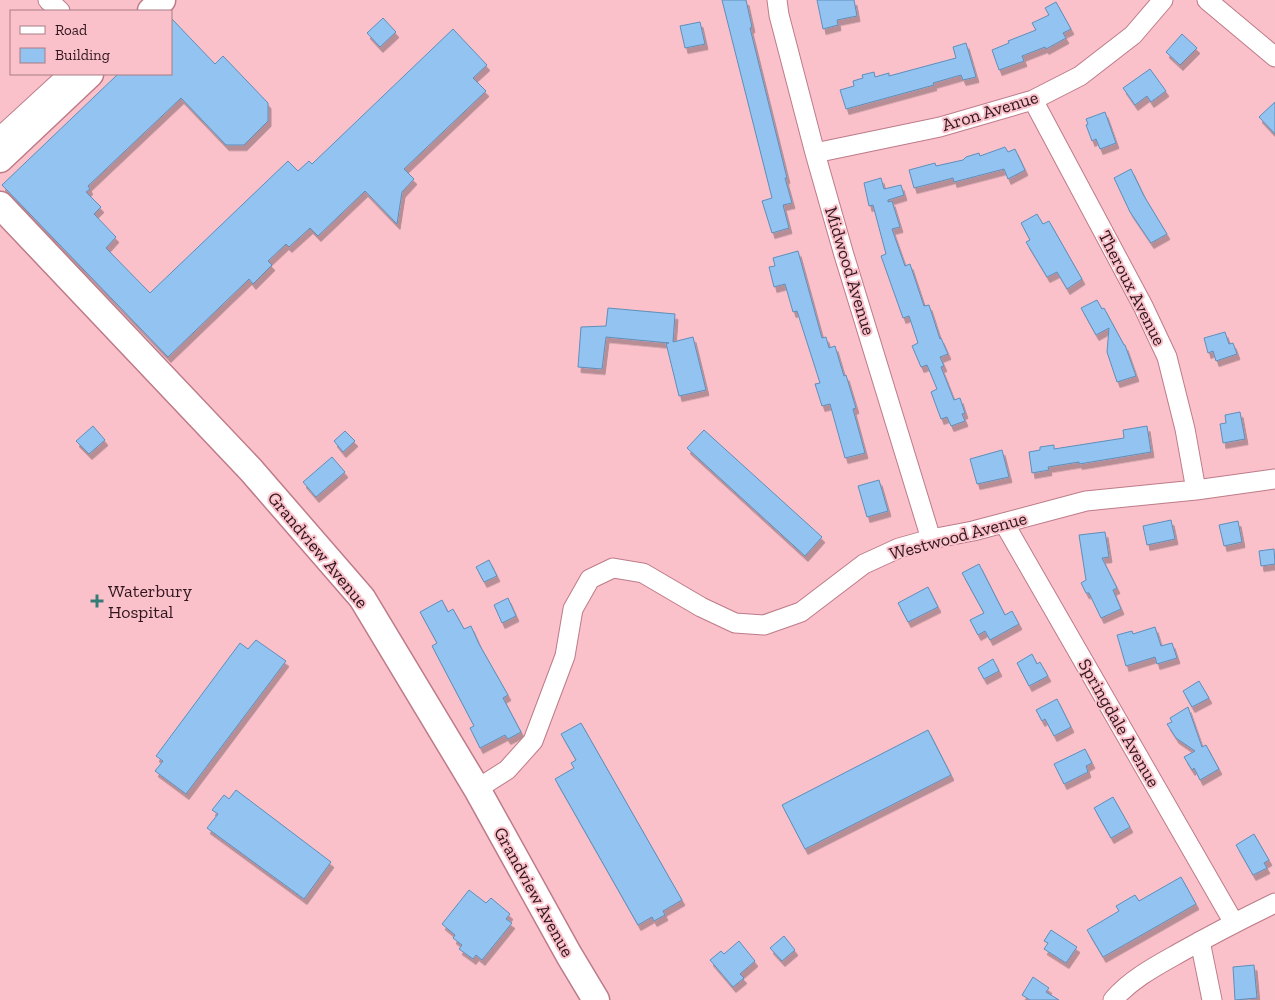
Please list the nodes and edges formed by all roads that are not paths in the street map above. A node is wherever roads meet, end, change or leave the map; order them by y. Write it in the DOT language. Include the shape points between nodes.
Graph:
graph roads {
  1 [pos="48,0"];
  2 [pos="162,0"];
  3 [pos="777,0"];
  4 [pos="1163,0"];
  5 [pos="1207,0"];
  6 [pos="59,10"];
  7 [pos="152,10"];
  8 [pos="1275,57"];
  9 [pos="87,76"];
  10 [pos="1033,100"];
  11 [pos="0,137"];
  12 [pos="815,153"];
  13 [pos="0,159"];
  14 [pos="0,205"];
  15 [pos="1275,479"];
  16 [pos="1196,490"];
  17 [pos="1004,523"];
  18 [pos="931,539"];
  19 [pos="477,789"];
  20 [pos="1275,903"];
  21 [pos="1234,922"];
  22 [pos="1200,941"];
  23 [pos="596,1000"];
  24 [pos="1113,1000"];
  25 [pos="1212,1000"];
  1 -- 6 [label="street"];
  2 -- 7 [label="main road"];
  3 -- 12 [label="street, Midwood Avenue"];
  4 -- 10 [label="street, Aron Avenue" via="1133,35 1080,76"];
  5 -- 8 [label="street"];
  9 -- 11 [label="street" via="63,79"];
  9 -- 13 [label="main road"];
  10 -- 12 [label="street, Aron Avenue" via="940,127"];
  10 -- 16 [label="street, Theroux Avenue" via="1167,357"];
  12 -- 18 [label="street, Midwood Avenue"];
  14 -- 19 [label="main road, Grandview Avenue" via="251,470 362,598"];
  15 -- 16 [label="street, Westwood Avenue"];
  16 -- 17 [label="street, Westwood Avenue" via="1086,501"];
  17 -- 18 [label="street, Westwood Avenue"];
  17 -- 21 [label="street, Springdale Avenue"];
  18 -- 19 [label="street, Westwood Avenue" via="899,548 864,564 801,612 764,625 735,623 700,607 643,573 613,568 590,579 573,609 565,656 533,741 507,770"];
  19 -- 23 [label="main road, Grandview Avenue"];
  20 -- 21 [label="street"];
  21 -- 22 [label="street"];
  22 -- 24 [label="street" via="1146,972"];
  22 -- 25 [label="street"];
}
